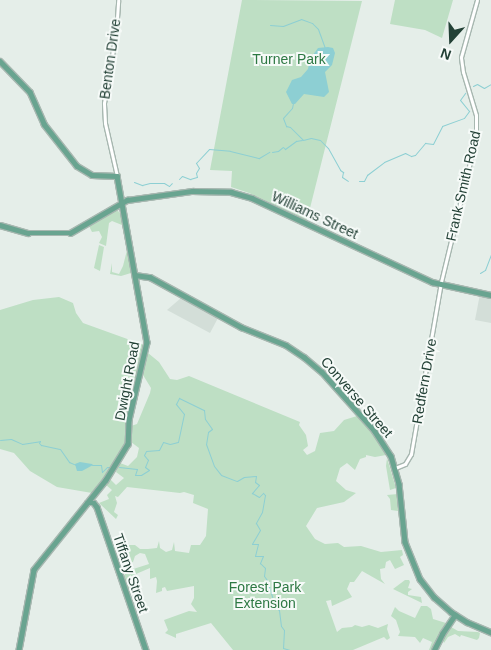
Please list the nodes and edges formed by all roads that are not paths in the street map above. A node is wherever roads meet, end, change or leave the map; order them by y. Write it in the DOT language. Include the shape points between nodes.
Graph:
graph roads {
  1 [pos="118,0"];
  2 [pos="476,0"];
  3 [pos="0,61"];
  4 [pos="117,176"];
  5 [pos="122,201"];
  6 [pos="111,209"];
  7 [pos="125,216"];
  8 [pos="0,225"];
  9 [pos="133,265"];
  10 [pos="135,276"];
  11 [pos="146,276"];
  12 [pos="136,282"];
  13 [pos="440,285"];
  14 [pos="491,295"];
  15 [pos="395,468"];
  16 [pos="93,495"];
  17 [pos="86,503"];
  18 [pos="96,504"];
  19 [pos="455,615"];
  20 [pos="491,632"];
  21 [pos="19,650"];
  22 [pos="146,650"];
  23 [pos="434,650"];
  1 -- 4 [label="street, Benton Drive" via="104,108"];
  2 -- 13 [label="street, Frank Smith Road" via="461,56 475,112 476,138"];
  3 -- 4 [label="main road" via="30,92 49,132 78,166 92,175"];
  4 -- 5 [label="main road, Dwight Road"];
  5 -- 6 [label="main road"];
  5 -- 7 [label="main road, Dwight Road"];
  5 -- 13 [label="main road, Williams Street" via="192,191 243,195"];
  6 -- 7 [label="main road" via="119,209"];
  6 -- 8 [label="main road" via="70,233 28,233"];
  7 -- 9 [label="main road, Dwight Road"];
  9 -- 10 [label="main road, Dwight Road"];
  9 -- 11 [label="main road, Converse Street"];
  10 -- 11 [label="main road"];
  10 -- 12 [label="main road, Dwight Road"];
  11 -- 12 [label="main road"];
  11 -- 15 [label="main road, Converse Street" via="306,358 374,430"];
  12 -- 16 [label="main road, Dwight Road" via="147,345 129,420 130,438 110,475"];
  13 -- 14 [label="main road, Williams Street"];
  13 -- 15 [label="street, Redfern Drive" via="411,454 405,464"];
  15 -- 19 [label="main road, Converse Street" via="403,535 411,561 428,590"];
  16 -- 17 [label="main road, Dwight Road"];
  16 -- 18 [label="main road, Tiffany Street"];
  17 -- 18 [label="main road"];
  17 -- 21 [label="main road, Dwight Road" via="34,570"];
  18 -- 22 [label="main road, Tiffany Street"];
  19 -- 20 [label="main road, Converse Street"];
  19 -- 23 [label="main road"];
}
